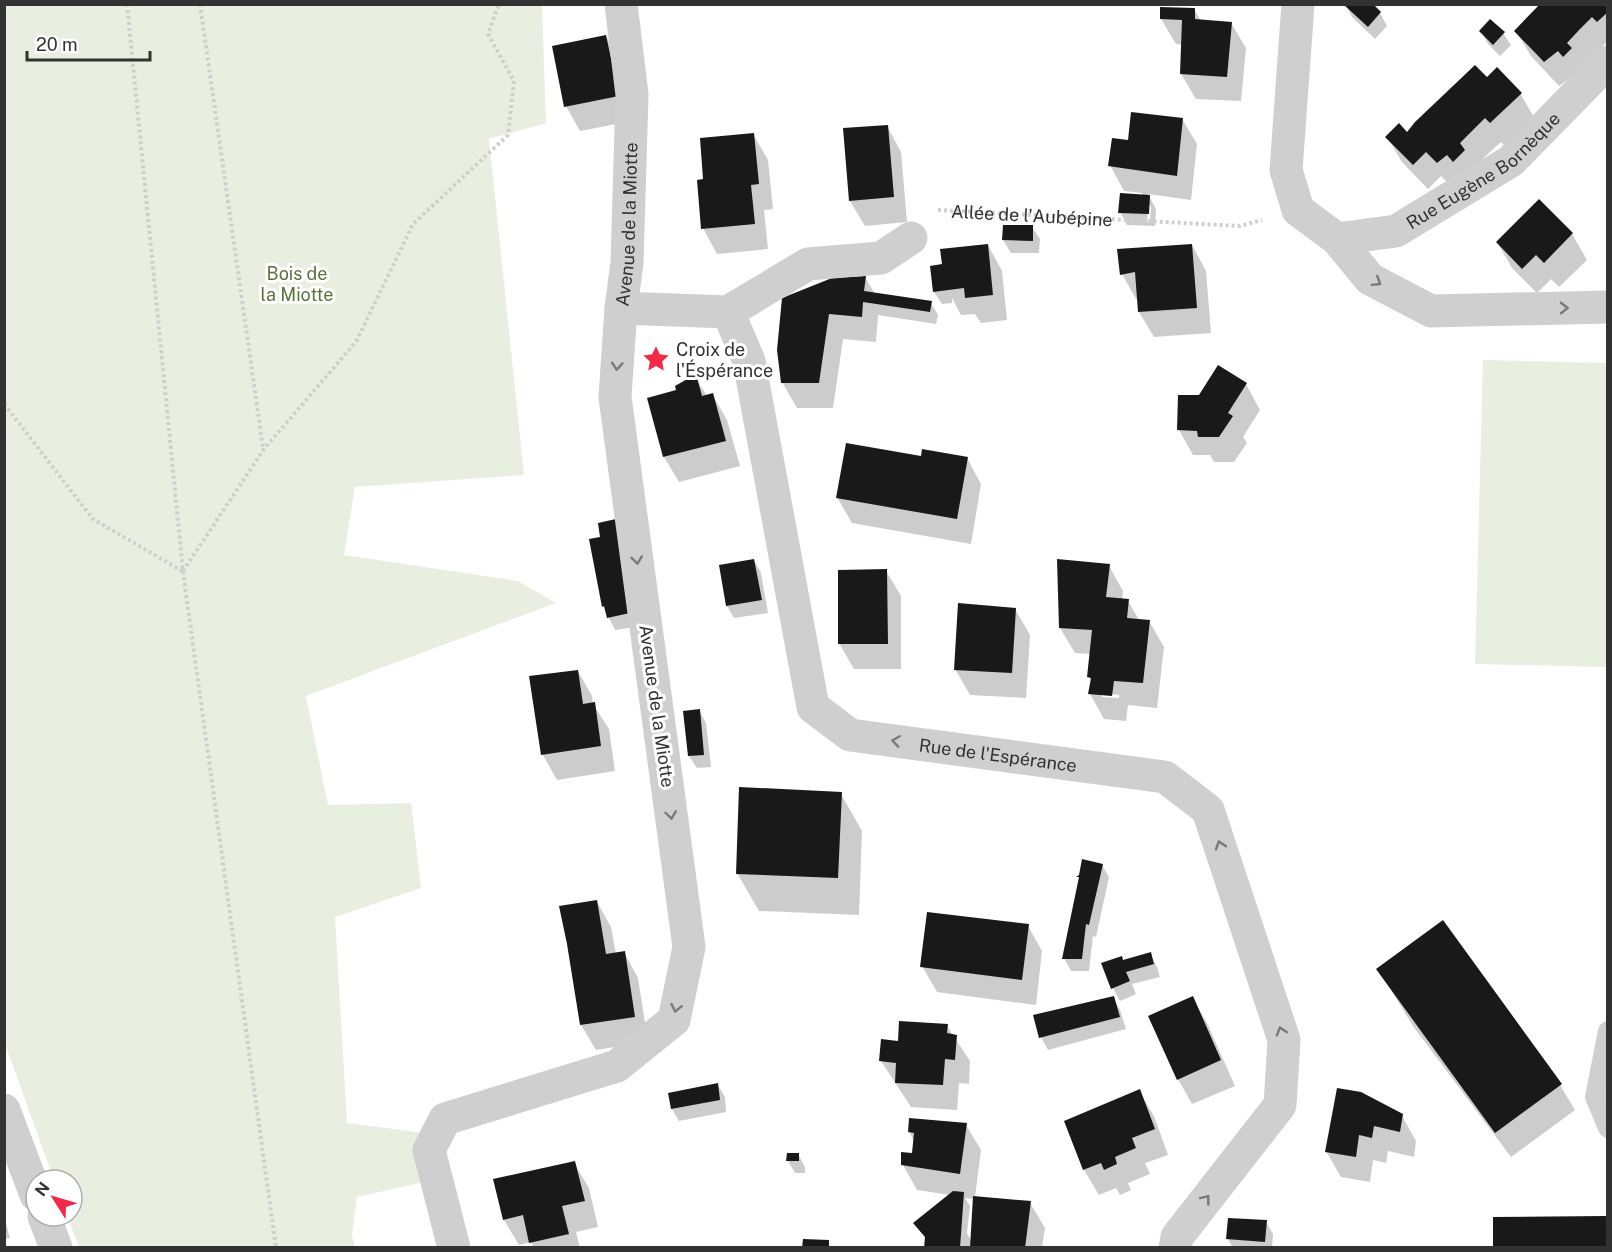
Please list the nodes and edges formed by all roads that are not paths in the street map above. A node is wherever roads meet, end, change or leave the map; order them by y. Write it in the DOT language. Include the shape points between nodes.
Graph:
graph roads {
  1 [pos="621,4"];
  2 [pos="1298,4"];
  3 [pos="1608,62"];
  4 [pos="911,238"];
  5 [pos="1337,239"];
  6 [pos="1608,307"];
  7 [pos="621,308"];
  8 [pos="728,312"];
  9 [pos="1608,1031"];
  10 [pos="4,1110"];
  11 [pos="1608,1128"];
  12 [pos="26,1168"];
  13 [pos="48,1228"];
  14 [pos="56,1248"];
  15 [pos="454,1248"];
  16 [pos="1174,1248"];
  1 -- 7 [label="street, Avenue de la Miotte" via="632,95 627,263"];
  2 -- 5 [label="street" via="1286,170 1298,210"];
  3 -- 5 [label="street, Rue Eugène Bornèque" via="1511,161 1396,231"];
  4 -- 8 [label="street" via="881,258 808,264"];
  5 -- 6 [label="street, one-way" via="1370,279 1431,311"];
  7 -- 8 [label="street"];
  7 -- 15 [label="street, Avenue de la Miotte, one-way" via="615,397 689,948 674,1020 617,1066 446,1119 429,1150"];
  16 -- 8 [label="street, Rue de l'Espérance, one-way" via="1177,1237 1280,1106 1284,1040 1208,810 1165,777 850,735 813,707 749,362"];
  9 -- 11 [label="lane" via="1595,1097"];
  10 -- 12 [label="street"];
  13 -- 14 [label="street"];
}
